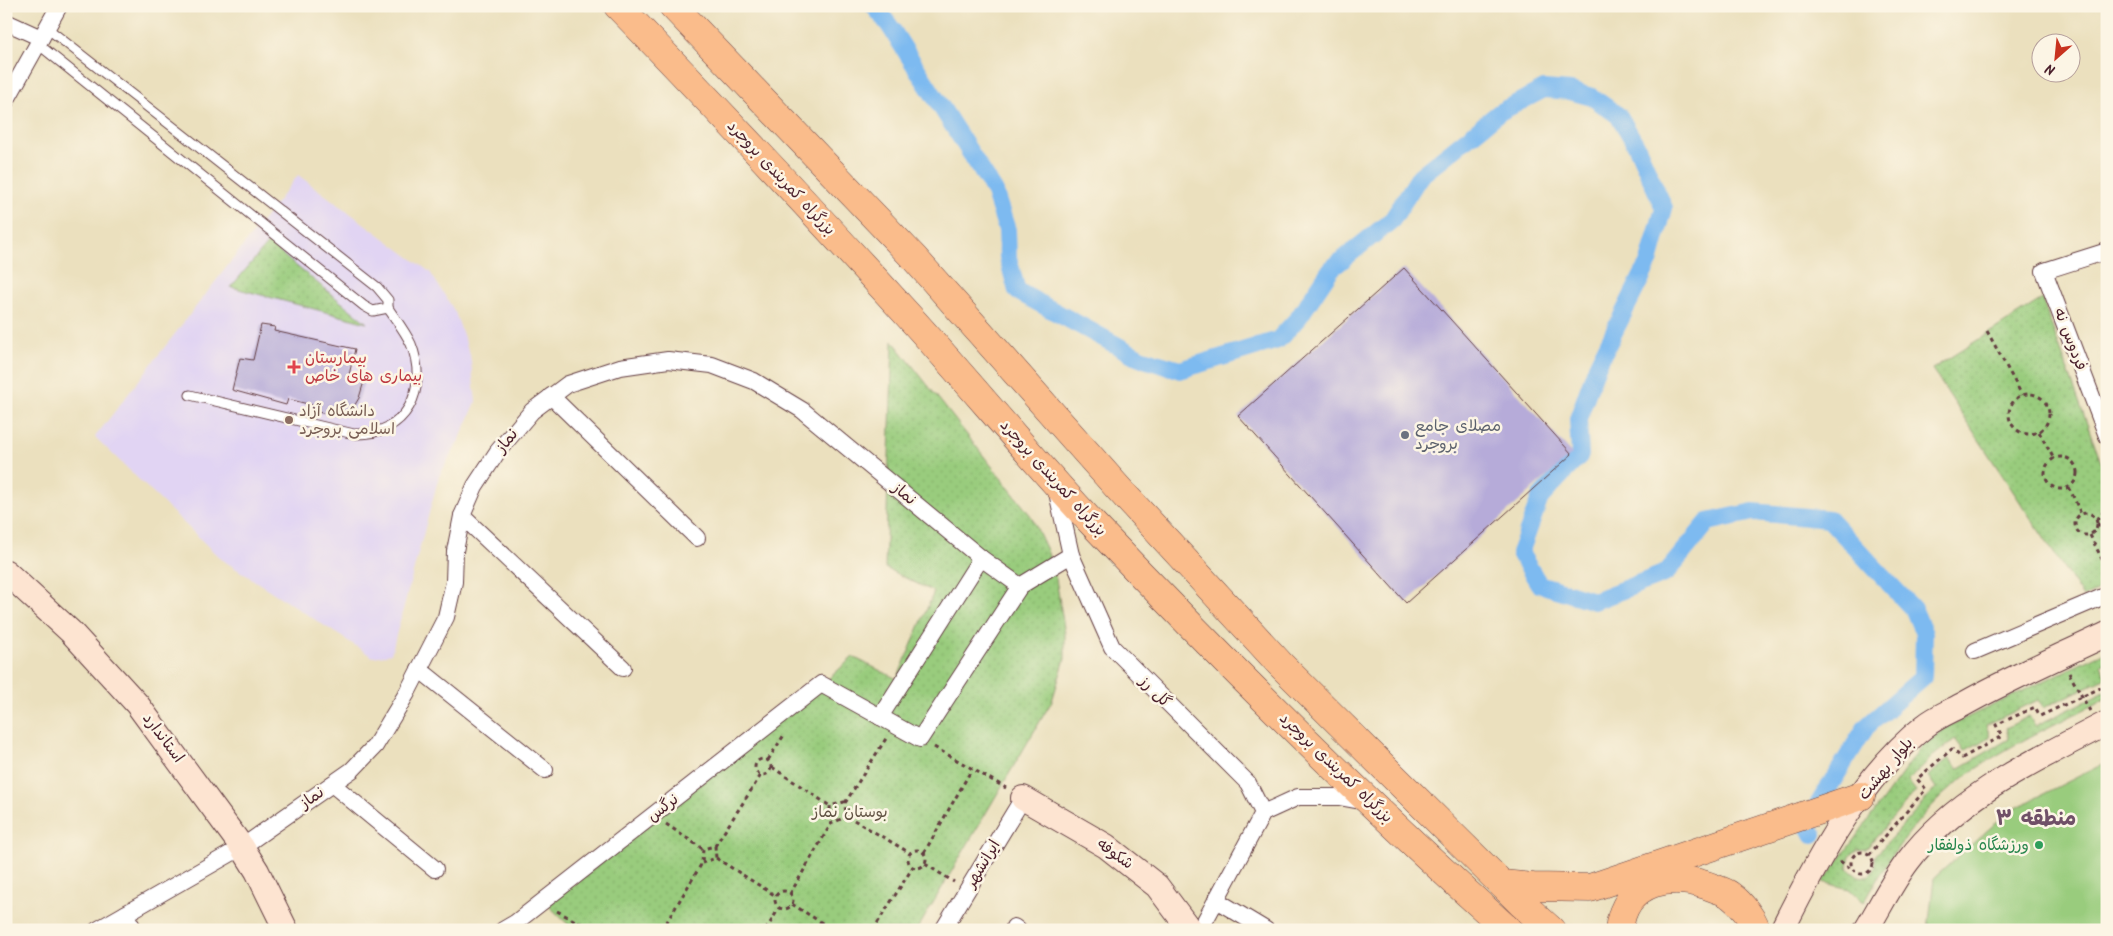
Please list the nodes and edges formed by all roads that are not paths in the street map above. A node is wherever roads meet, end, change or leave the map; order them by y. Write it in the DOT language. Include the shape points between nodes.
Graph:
graph roads {
  1 [pos="59,6"];
  2 [pos="618,6"];
  3 [pos="673,6"];
  4 [pos="6,22"];
  5 [pos="42,37"];
  6 [pos="6,101"];
  7 [pos="2107,251"];
  8 [pos="388,308"];
  9 [pos="190,395"];
  10 [pos="551,396"];
  11 [pos="2107,436"];
  12 [pos="1054,480"];
  13 [pos="462,516"];
  14 [pos="697,538"];
  15 [pos="1070,555"];
  16 [pos="980,558"];
  17 [pos="6,572"];
  18 [pos="1020,586"];
  19 [pos="2107,594"];
  20 [pos="2107,634"];
  21 [pos="1975,651"];
  22 [pos="623,668"];
  23 [pos="419,670"];
  24 [pos="887,721"];
  25 [pos="2103,725"];
  26 [pos="545,770"];
  27 [pos="332,784"];
  28 [pos="1861,796"];
  29 [pos="1023,798"];
  30 [pos="1371,803"];
  31 [pos="1263,813"];
  32 [pos="242,847"];
  33 [pos="435,869"];
  34 [pos="1502,884"];
  35 [pos="1216,900"];
  36 [pos="125,914"];
  37 [pos="1787,921"];
  38 [pos="97,930"];
  39 [pos="134,930"];
  40 [pos="286,930"];
  41 [pos="503,930"];
  42 [pos="943,930"];
  43 [pos="1190,930"];
  44 [pos="1200,930"];
  45 [pos="1266,930"];
  46 [pos="1508,930"];
  47 [pos="1551,930"];
  48 [pos="1619,930"];
  49 [pos="1757,930"];
  50 [pos="1866,930"];
  1 -- 5 [label="street"];
  2 -- 12 [label="highway, بزرگراه کمربندی بروجرد" via="893,299"];
  3 -- 34 [label="highway, بزرگراه کمربندی بروجرد" via="915,259 1118,488 1281,665"];
  4 -- 5 [label="street"];
  5 -- 6 [label="street"];
  5 -- 8 [label="lane" via="377,287 388,300"];
  5 -- 8 [label="lane" via="364,306 373,311"];
  7 -- 11 [label="street, فردوس نه" via="2044,271"];
  8 -- 9 [label="lane" via="412,346 416,383 409,406 399,421 385,430 374,434 354,434"];
  10 -- 13 [label="street, نماز" via="532,410 498,451 475,486"];
  10 -- 14 [label="street"];
  10 -- 16 [label="street, نماز" via="568,384 620,367 668,360 712,365 754,381 802,410"];
  12 -- 15 [label="street, گل رز"];
  12 -- 30 [label="highway, بزرگراه کمربندی بروجرد" via="1214,647"];
  13 -- 22 [label="street"];
  13 -- 23 [label="street, نماز" via="446,617"];
  15 -- 18 [label="street"];
  15 -- 31 [label="street, گل رز" via="1112,647 1248,783"];
  16 -- 18 [label="street, نماز"];
  16 -- 24 [label="street"];
  17 -- 32 [label="main road, استاندارد" via="71,632 138,704"];
  18 -- 24 [label="street" via="920,739"];
  19 -- 21 [label="street"];
  20 -- 28 [label="main road, بلوار بهشت" via="1978,696 1927,725 1903,744"];
  23 -- 26 [label="street"];
  23 -- 27 [label="street, نماز" via="375,746 352,770"];
  24 -- 41 [label="street, نرگس" via="821,684"];
  25 -- 50 [label="main road" via="1993,786 1944,821 1908,862"];
  27 -- 32 [label="street, نماز"];
  27 -- 33 [label="street"];
  28 -- 34 [label="highway" via="1590,888"];
  28 -- 37 [label="main road, بلوار بهشت"];
  29 -- 42 [label="street, ایرانشهر"];
  29 -- 43 [label="main road, شکوفه" via="1106,846 1142,874 1157,886"];
  30 -- 31 [label="street" via="1339,796 1298,797"];
  30 -- 46 [label="highway, بزرگراه کمربندی بروجرد"];
  31 -- 35 [label="street"];
  32 -- 36 [label="street, نماز"];
  32 -- 40 [label="main road, استاندارد"];
  34 -- 47 [label="highway, بزرگراه کمربندی بروجرد"];
  35 -- 44 [label="street"];
  35 -- 45 [label="street"];
  36 -- 38 [label="street, نماز"];
  36 -- 39 [label="street"];
  48 -- 49 [label="highway" via="1621,914 1643,886 1668,879 1697,881 1731,896 1752,919"];
}
